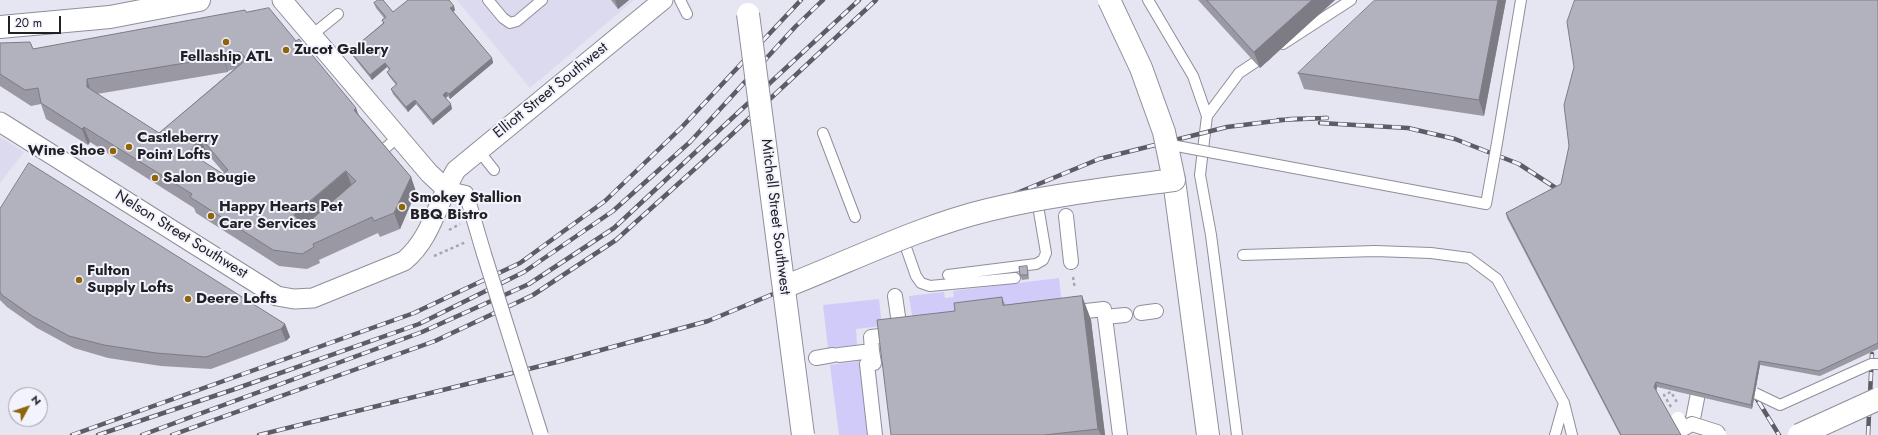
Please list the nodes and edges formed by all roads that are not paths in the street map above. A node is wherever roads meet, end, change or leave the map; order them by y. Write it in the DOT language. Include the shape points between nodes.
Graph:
graph roads {
  1 [pos="199,0"];
  2 [pos="282,0"];
  3 [pos="488,0"];
  4 [pos="542,0"];
  5 [pos="663,0"];
  6 [pos="680,0"];
  7 [pos="1109,0"];
  8 [pos="1148,0"];
  9 [pos="1351,0"];
  10 [pos="1521,0"];
  11 [pos="747,7"];
  12 [pos="338,14"];
  13 [pos="687,14"];
  14 [pos="0,27"];
  15 [pos="312,35"];
  16 [pos="1207,116"];
  17 [pos="0,122"];
  18 [pos="823,133"];
  19 [pos="398,137"];
  20 [pos="1162,144"];
  21 [pos="382,151"];
  22 [pos="479,151"];
  23 [pos="494,170"];
  24 [pos="1174,180"];
  25 [pos="445,188"];
  26 [pos="1037,200"];
  27 [pos="1066,216"];
  28 [pos="855,217"];
  29 [pos="903,239"];
  30 [pos="1243,255"];
  31 [pos="1071,262"];
  32 [pos="948,275"];
  33 [pos="1015,278"];
  34 [pos="784,287"];
  35 [pos="896,296"];
  36 [pos="1062,311"];
  37 [pos="1156,311"];
  38 [pos="1141,313"];
  39 [pos="1125,315"];
  40 [pos="1105,317"];
  41 [pos="916,328"];
  42 [pos="900,330"];
  43 [pos="872,351"];
  44 [pos="816,358"];
  45 [pos="1704,363"];
  46 [pos="1878,364"];
  47 [pos="1755,393"];
  48 [pos="1878,399"];
  49 [pos="1564,403"];
  50 [pos="1678,419"];
  51 [pos="1692,424"];
  52 [pos="541,435"];
  53 [pos="803,435"];
  54 [pos="875,435"];
  55 [pos="1120,435"];
  56 [pos="1208,435"];
  57 [pos="1237,435"];
  58 [pos="1555,435"];
  59 [pos="1572,435"];
  60 [pos="1719,435"];
  61 [pos="1799,435"];
  1 -- 14 [label="main road" via="110,17"];
  2 -- 15 [label="street"];
  3 -- 4 [label="lane" via="510,24"];
  5 -- 22 [label="street, Elliott Street Southwest"];
  6 -- 13 [label="lane"];
  7 -- 24 [label="main road, bridge" via="1141,68 1164,132"];
  8 -- 16 [label="lane" via="1193,76"];
  9 -- 16 [label="lane" via="1239,73"];
  10 -- 20 [label="lane, bridge" via="1486,204"];
  11 -- 34 [label="main road, Mitchell Street Southwest, bridge"];
  12 -- 15 [label="lane"];
  15 -- 19 [label="street"];
  16 -- 57 [label="lane" via="1200,175 1211,235"];
  17 -- 25 [label="street, Nelson Street Southwest" via="277,296 294,299 313,298 404,261 421,243"];
  18 -- 28 [label="lane"];
  19 -- 21 [label="lane"];
  19 -- 25 [label="street"];
  22 -- 23 [label="lane"];
  22 -- 25 [label="street, Elliott Street Southwest" via="456,170"];
  24 -- 26 [label="main road, bridge"];
  24 -- 56 [label="main road"];
  25 -- 52 [label="street, bridge" via="466,194"];
  26 -- 29 [label="main road, bridge" via="987,210"];
  26 -- 32 [label="lane" via="1046,253 1043,260 1036,264"];
  27 -- 31 [label="street"];
  29 -- 33 [label="lane" via="921,283 930,286"];
  29 -- 34 [label="main road, bridge"];
  30 -- 49 [label="lane" via="1375,251 1431,253 1469,258 1497,279"];
  34 -- 53 [label="main road, Mitchell Street Southwest, bridge"];
  35 -- 42 [label="street"];
  36 -- 40 [label="street" via="1076,306 1077,312 1104,309"];
  37 -- 38 [label="street"];
  39 -- 40 [label="street"];
  40 -- 55 [label="street"];
  41 -- 42 [label="street"];
  42 -- 43 [label="street" via="900,333 871,337"];
  43 -- 44 [label="street"];
  43 -- 54 [label="street" via="874,363 866,364"];
  45 -- 51 [label="street"];
  46 -- 47 [label="lane, bridge" via="1871,364 1780,405"];
  48 -- 61 [label="main road, bridge"];
  49 -- 58 [label="lane"];
  49 -- 59 [label="lane"];
  50 -- 51 [label="street, bridge" via="1683,429"];
  51 -- 60 [label="street, bridge" via="1717,432"];
}
